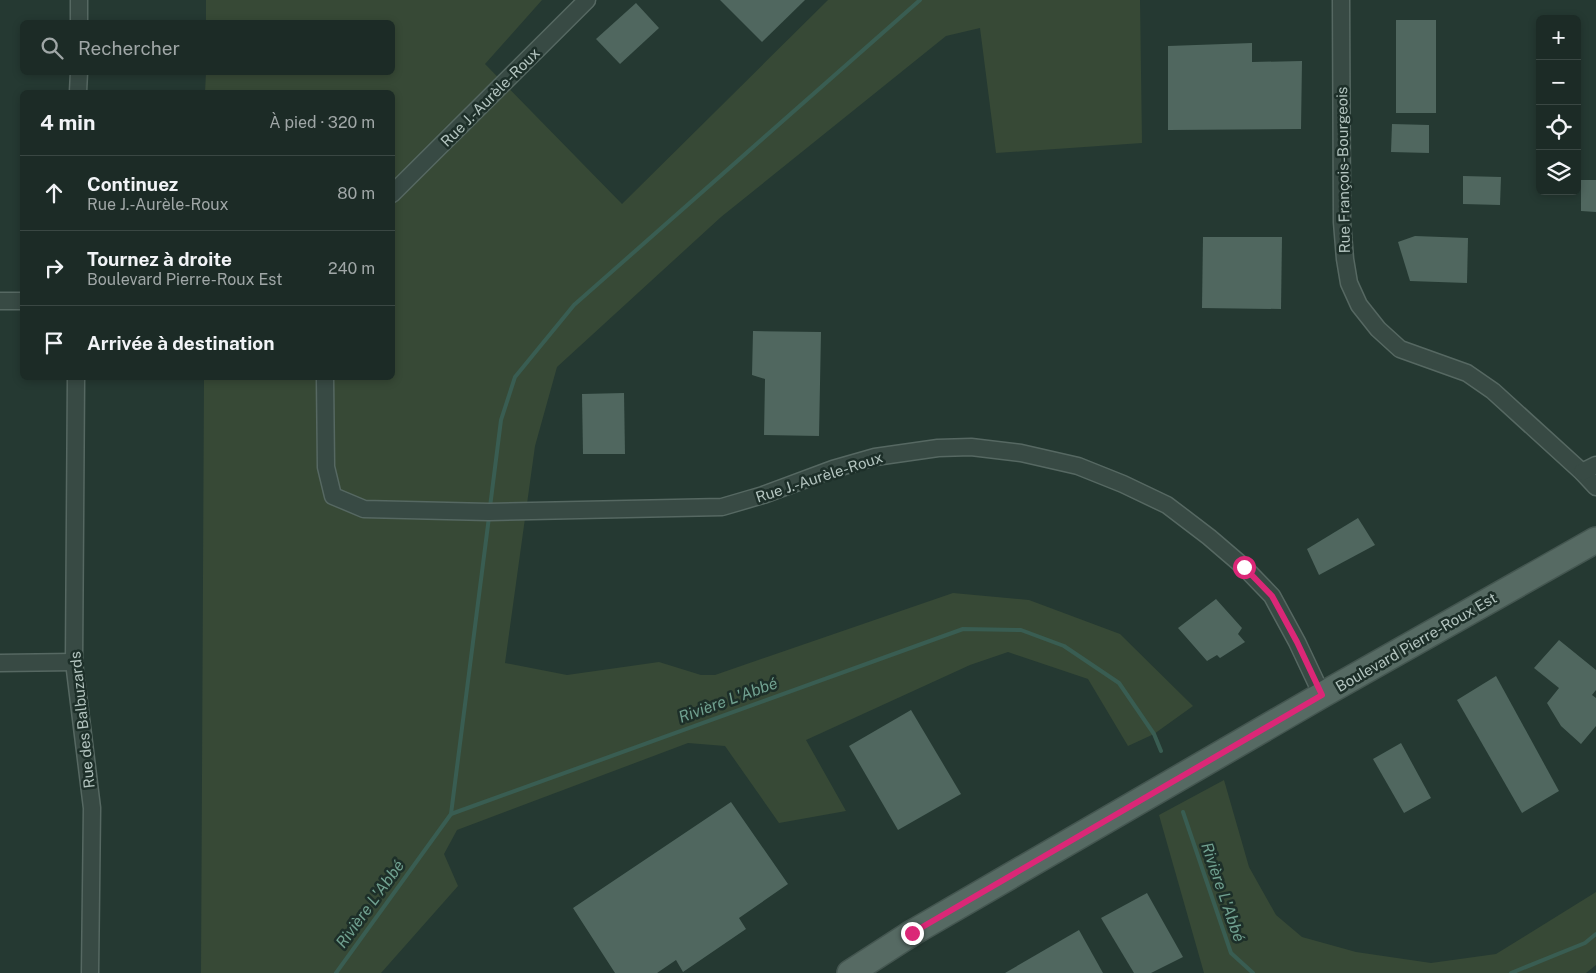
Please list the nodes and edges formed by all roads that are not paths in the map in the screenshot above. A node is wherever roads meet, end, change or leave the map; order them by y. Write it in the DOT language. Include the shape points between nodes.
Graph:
graph roads {
  1 [pos="79,0"];
  2 [pos="587,0"];
  3 [pos="1341,0"];
  4 [pos="79,20"];
  5 [pos="79,75"];
  6 [pos="78,90"];
  7 [pos="395,191"];
  8 [pos="0,301"];
  9 [pos="20,301"];
  10 [pos="76,380"];
  11 [pos="325,380"];
  12 [pos="1589,469"];
  13 [pos="1596,487"];
  14 [pos="1596,540"];
  15 [pos="74,662"];
  16 [pos="0,663"];
  17 [pos="1322,695"];
  18 [pos="90,973"];
  19 [pos="850,973"];
  1 -- 4 [label="street"];
  2 -- 7 [label="street, Rue J.-Aurèle-Roux"];
  3 -- 12 [label="street, Rue François-Bourgeois" via="1344,259 1349,283 1359,305 1378,329 1400,348 1467,373"];
  5 -- 6 [label="street"];
  8 -- 9 [label="street"];
  10 -- 15 [label="street, Rue des Balbuzards"];
  11 -- 17 [label="street, Rue J.-Aurèle-Roux" via="326,468 333,496 364,509 489,512 722,507 875,457 938,448 971,447 1022,453 1078,466 1167,505 1244,567 1272,596"];
  12 -- 13 [label="street, Rue François-Bourgeois"];
  14 -- 17 [label="main road, Boulevard Pierre-Roux Est"];
  15 -- 16 [label="street"];
  15 -- 18 [label="street, Rue des Balbuzards" via="92,808"];
  17 -- 19 [label="main road, Boulevard Pierre-Roux Est" via="912,933"];
}
